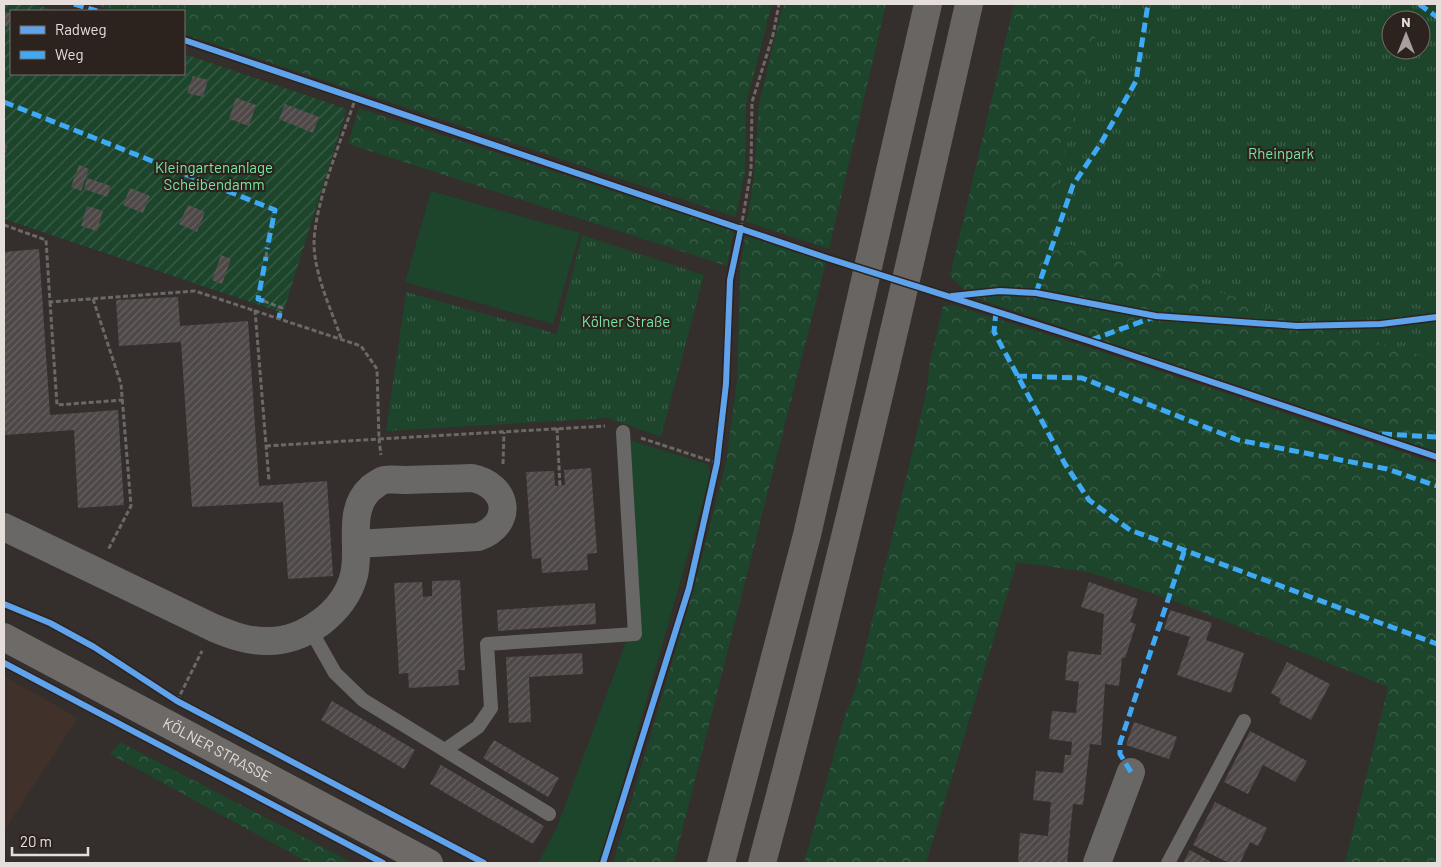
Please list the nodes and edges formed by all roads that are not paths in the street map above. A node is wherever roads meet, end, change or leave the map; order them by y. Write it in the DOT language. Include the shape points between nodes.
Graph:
graph roads {
  1 [pos="928,4"];
  2 [pos="969,4"];
  3 [pos="623,432"];
  4 [pos="4,527"];
  5 [pos="356,544"];
  6 [pos="310,629"];
  7 [pos="4,637"];
  8 [pos="1244,721"];
  9 [pos="445,750"];
  10 [pos="1131,772"];
  11 [pos="549,814"];
  12 [pos="429,863"];
  13 [pos="721,863"];
  14 [pos="762,863"];
  15 [pos="1097,863"];
  16 [pos="1168,863"];
  1 -- 13 [label="highway" via="804,544"];
  2 -- 14 [label="highway" via="892,344"];
  3 -- 9 [label="lane" via="635,634 487,644 491,708 478,727"];
  4 -- 6 [label="street" via="241,639 267,642 290,638"];
  5 -- 5 [label="street" via="478,537 490,533 498,526 503,513 498,492 484,480 472,478 384,480 371,488 360,502 356,514"];
  5 -- 6 [label="street" via="354,576 342,599 330,616"];
  6 -- 9 [label="lane" via="335,673 363,700"];
  7 -- 12 [label="main road, KÖLNER STRASSE"];
  8 -- 16 [label="lane"];
  9 -- 11 [label="lane"];
  10 -- 15 [label="street"];
}
